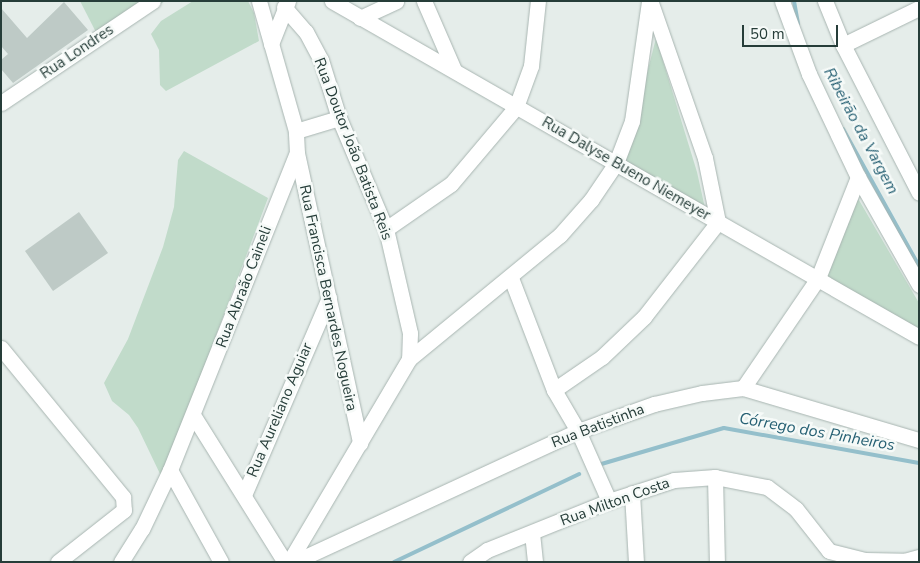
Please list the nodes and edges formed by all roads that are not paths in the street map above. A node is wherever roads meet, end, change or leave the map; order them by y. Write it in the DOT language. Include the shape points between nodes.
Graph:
graph roads {
  1 [pos="153,1"];
  2 [pos="259,1"];
  3 [pos="332,1"];
  4 [pos="396,1"];
  5 [pos="424,1"];
  6 [pos="538,1"];
  7 [pos="650,1"];
  8 [pos="782,1"];
  9 [pos="825,1"];
  10 [pos="286,4"];
  11 [pos="919,8"];
  12 [pos="360,18"];
  13 [pos="271,44"];
  14 [pos="843,45"];
  15 [pos="454,70"];
  16 [pos="1,103"];
  17 [pos="516,108"];
  18 [pos="339,118"];
  19 [pos="296,131"];
  20 [pos="296,153"];
  21 [pos="616,163"];
  22 [pos="858,177"];
  23 [pos="919,193"];
  24 [pos="718,222"];
  25 [pos="386,229"];
  26 [pos="511,278"];
  27 [pos="818,278"];
  28 [pos="919,285"];
  29 [pos="329,298"];
  30 [pos="919,337"];
  31 [pos="1,348"];
  32 [pos="410,359"];
  33 [pos="743,388"];
  34 [pos="554,390"];
  35 [pos="194,415"];
  36 [pos="578,431"];
  37 [pos="919,440"];
  38 [pos="360,443"];
  39 [pos="170,470"];
  40 [pos="716,477"];
  41 [pos="632,493"];
  42 [pos="244,495"];
  43 [pos="609,501"];
  44 [pos="532,533"];
  45 [pos="828,556"];
  46 [pos="919,557"];
  47 [pos="124,561"];
  48 [pos="58,562"];
  49 [pos="221,562"];
  50 [pos="287,562"];
  51 [pos="294,562"];
  52 [pos="470,562"];
  53 [pos="535,562"];
  54 [pos="636,562"];
  55 [pos="717,562"];
  1 -- 16 [label="street, Rua Londres"];
  2 -- 13 [label="street, Rua Abraão Caineli"];
  3 -- 12 [label="street, Rua Dalyse Bueno Niemeyer"];
  4 -- 12 [label="street"];
  5 -- 15 [label="street"];
  6 -- 17 [label="street" via="532,66"];
  7 -- 21 [label="street" via="632,121"];
  7 -- 24 [label="street" via="705,158"];
  8 -- 22 [label="street" via="809,74"];
  9 -- 14 [label="street"];
  10 -- 13 [label="street"];
  10 -- 18 [label="street, Rua Doutor João Batista Reis" via="321,60"];
  11 -- 14 [label="street"];
  12 -- 15 [label="street, Rua Dalyse Bueno Niemeyer"];
  13 -- 19 [label="street, Rua Abraão Caineli"];
  14 -- 23 [label="street"];
  15 -- 17 [label="street, Rua Dalyse Bueno Niemeyer"];
  17 -- 21 [label="street, Rua Dalyse Bueno Niemeyer"];
  17 -- 25 [label="street" via="451,184"];
  18 -- 19 [label="street"];
  18 -- 25 [label="street, Rua Doutor João Batista Reis"];
  19 -- 20 [label="street, Rua Abraão Caineli"];
  20 -- 29 [label="street, Rua Francisca Bernardes Nogueira"];
  20 -- 35 [label="street, Rua Abraão Caineli"];
  21 -- 24 [label="street, Rua Dalyse Bueno Niemeyer"];
  21 -- 26 [label="street" via="591,200 560,235"];
  22 -- 27 [label="street"];
  22 -- 28 [label="street"];
  24 -- 27 [label="street, Rua Dalyse Bueno Niemeyer"];
  24 -- 34 [label="street" via="644,317 602,357"];
  25 -- 32 [label="street, Rua Doutor João Batista Reis" via="410,333"];
  26 -- 32 [label="street"];
  26 -- 34 [label="street"];
  27 -- 30 [label="street, Rua Dalyse Bueno Niemeyer"];
  27 -- 33 [label="street"];
  29 -- 38 [label="street, Rua Francisca Bernardes Nogueira"];
  29 -- 42 [label="street, Rua Aureliano Aguiar"];
  31 -- 48 [label="street" via="123,497 124,510"];
  32 -- 38 [label="street"];
  33 -- 36 [label="street, Rua Batistinha" via="654,404"];
  33 -- 37 [label="street, Rua Batistinha"];
  34 -- 36 [label="street"];
  35 -- 39 [label="street, Rua Abraão Caineli"];
  35 -- 42 [label="street"];
  36 -- 43 [label="street"];
  36 -- 51 [label="street, Rua Batistinha"];
  38 -- 50 [label="street"];
  39 -- 47 [label="street, Rua Abraão Caineli"];
  39 -- 49 [label="street"];
  40 -- 41 [label="street, Rua Milton Costa" via="674,480"];
  40 -- 45 [label="street, Rua Milton Costa" via="768,487 796,509"];
  40 -- 55 [label="street"];
  41 -- 43 [label="street, Rua Milton Costa"];
  41 -- 54 [label="street"];
  42 -- 50 [label="street"];
  43 -- 44 [label="street, Rua Milton Costa"];
  44 -- 52 [label="street, Rua Milton Costa" via="487,550"];
  44 -- 53 [label="street"];
  45 -- 46 [label="street, Rua Milton Costa" via="904,561"];
}
